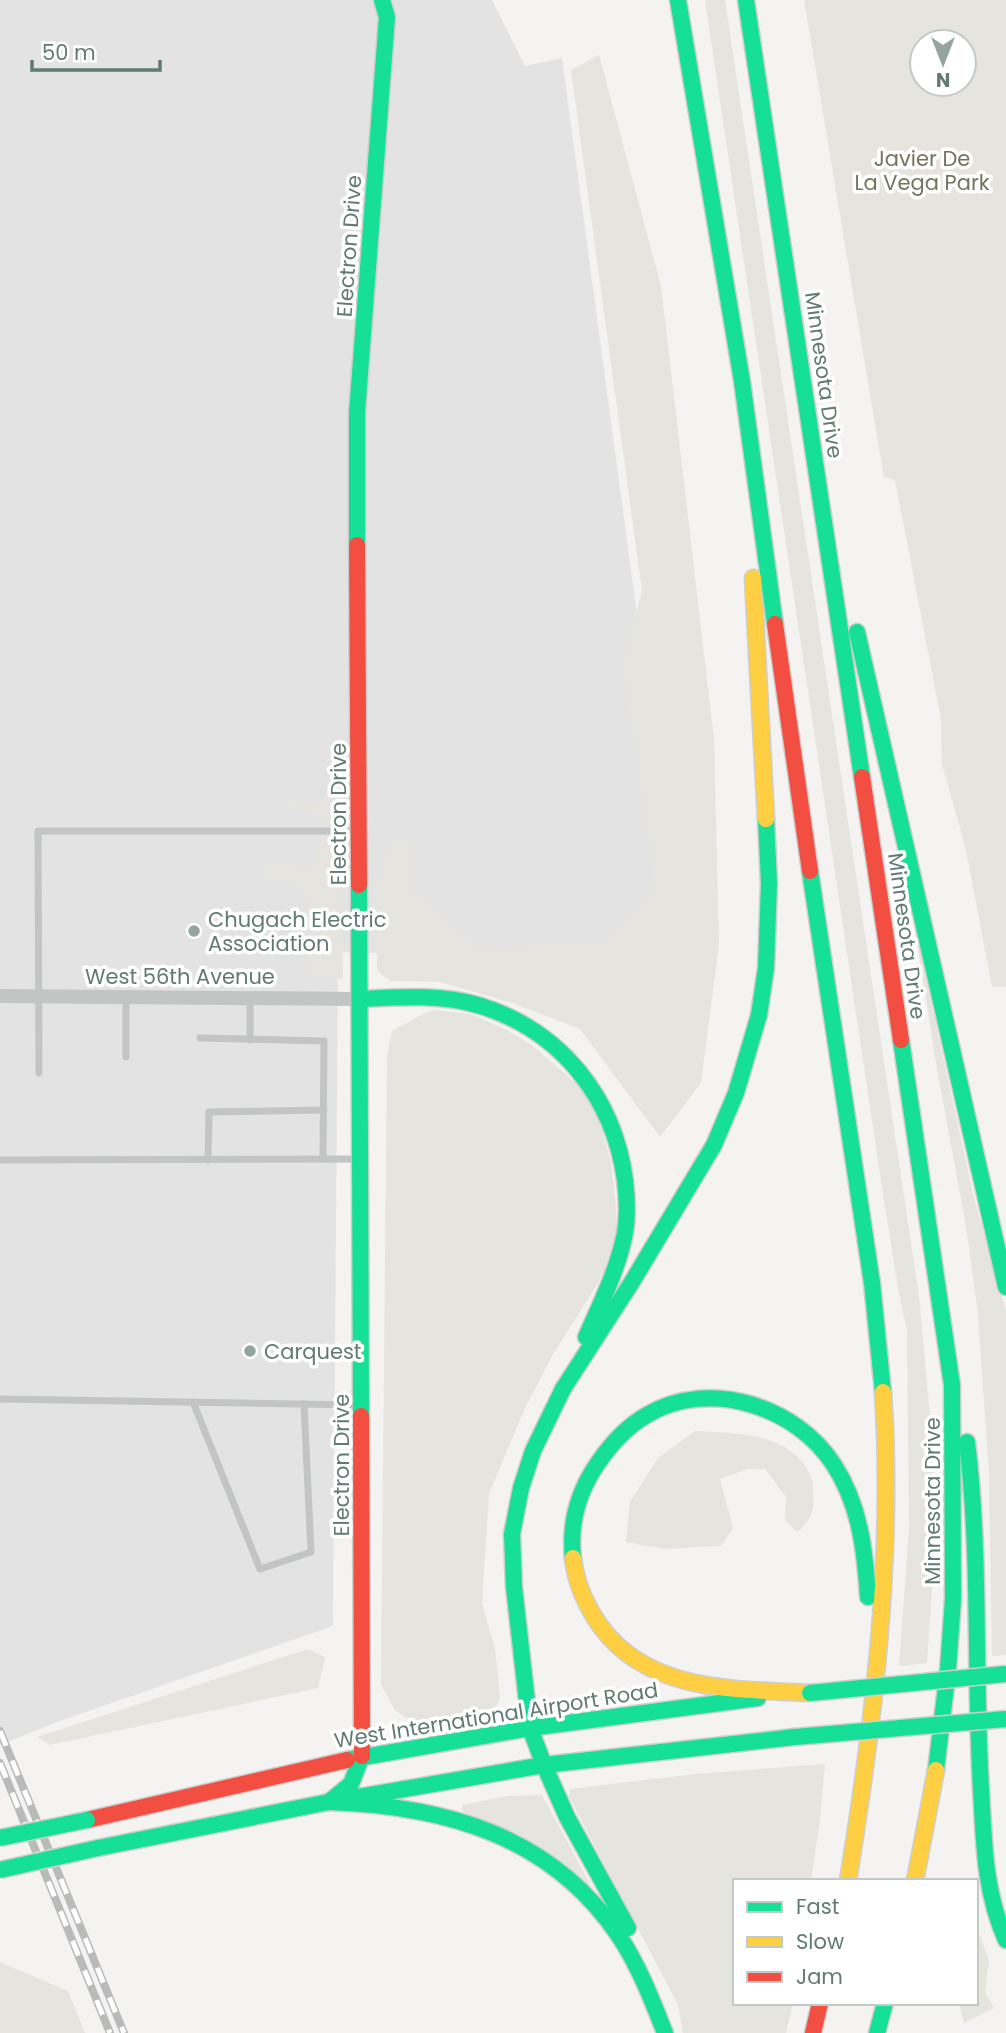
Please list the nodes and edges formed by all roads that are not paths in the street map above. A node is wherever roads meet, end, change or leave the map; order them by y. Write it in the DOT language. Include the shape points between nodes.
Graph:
graph roads {
  1 [pos="382,0"];
  2 [pos="678,0"];
  3 [pos="747,0"];
  4 [pos="801,363"];
  5 [pos="742,381"];
  6 [pos="359,831"];
  7 [pos="0,996"];
  8 [pos="38,996"];
  9 [pos="126,997"];
  10 [pos="250,998"];
  11 [pos="360,999"];
  12 [pos="200,1038"];
  13 [pos="250,1040"];
  14 [pos="125,1057"];
  15 [pos="39,1073"];
  16 [pos="324,1110"];
  17 [pos="323,1159"];
  18 [pos="361,1159"];
  19 [pos="0,1160"];
  20 [pos="208,1160"];
  21 [pos="1006,1287"];
  22 [pos="952,1385"];
  23 [pos="563,1389"];
  24 [pos="0,1399"];
  25 [pos="193,1402"];
  26 [pos="304,1404"];
  27 [pos="362,1405"];
  28 [pos="1006,1674"];
  29 [pos="874,1675"];
  30 [pos="810,1693"];
  31 [pos="1006,1719"];
  32 [pos="530,1728"];
  33 [pos="362,1756"];
  34 [pos="544,1765"];
  35 [pos="329,1802"];
  36 [pos="0,1838"];
  37 [pos="0,1870"];
  38 [pos="848,1879"];
  39 [pos="915,1879"];
  40 [pos="1006,1940"];
  41 [pos="820,2005"];
  42 [pos="884,2005"];
  43 [pos="668,2033"];
  44 [pos="813,2033"];
  45 [pos="877,2033"];
  1 -- 6 [label="main road, Electron Drive" via="387,17 357,413"];
  2 -- 5 [label="main road"];
  3 -- 4 [label="main road, Minnesota Drive"];
  4 -- 21 [label="main road" via="874,713"];
  4 -- 22 [label="main road, Minnesota Drive"];
  5 -- 23 [label="main road" via="769,883 759,1015 737,1093 714,1145"];
  5 -- 29 [label="main road" via="880,1350 885,1521"];
  6 -- 8 [label="lane" via="38,831"];
  6 -- 11 [label="main road, Electron Drive"];
  7 -- 8 [label="street, West 56th Avenue"];
  8 -- 9 [label="street, West 56th Avenue"];
  8 -- 15 [label="lane"];
  9 -- 10 [label="street, West 56th Avenue"];
  9 -- 14 [label="lane"];
  10 -- 11 [label="street, West 56th Avenue"];
  10 -- 13 [label="lane"];
  11 -- 18 [label="main road, Electron Drive"];
  11 -- 23 [label="main road" via="442,998 510,1016 557,1046 597,1091 619,1142 625,1171 626,1229 614,1275"];
  12 -- 13 [label="lane"];
  13 -- 16 [label="lane" via="324,1041"];
  16 -- 17 [label="lane"];
  16 -- 20 [label="lane" via="209,1112"];
  17 -- 18 [label="lane"];
  17 -- 20 [label="lane"];
  18 -- 27 [label="main road, Electron Drive"];
  19 -- 20 [label="lane"];
  22 -- 39 [label="main road, Minnesota Drive" via="955,1530 951,1622 937,1760"];
  22 -- 40 [label="main road" via="975,1496 979,1773 986,1877 991,1906"];
  23 -- 32 [label="main road" via="533,1451 512,1534"];
  24 -- 25 [label="lane"];
  25 -- 26 [label="lane"];
  25 -- 26 [label="lane" via="260,1569 312,1552"];
  26 -- 27 [label="lane"];
  27 -- 33 [label="main road, Electron Drive"];
  28 -- 30 [label="main road, West International Airport Road, bridge"];
  29 -- 30 [label="main road" via="861,1536 855,1508 829,1456 792,1421 751,1402 702,1398 649,1412 609,1443 579,1494 571,1549 585,1601 599,1625 640,1664 707,1685"];
  29 -- 38 [label="main road"];
  30 -- 32 [label="main road, West International Airport Road"];
  31 -- 34 [label="main road, bridge"];
  32 -- 33 [label="main road, West International Airport Road"];
  32 -- 34 [label="main road"];
  33 -- 35 [label="main road" via="351,1784"];
  33 -- 36 [label="main road, West International Airport Road, bridge"];
  34 -- 35 [label="main road"];
  34 -- 43 [label="main road" via="660,1994 670,2023"];
  35 -- 37 [label="main road, bridge"];
  35 -- 43 [label="main road" via="367,1802 447,1816 505,1836 547,1863 611,1925"];
  41 -- 44 [label="main road"];
  42 -- 45 [label="main road"];
}
